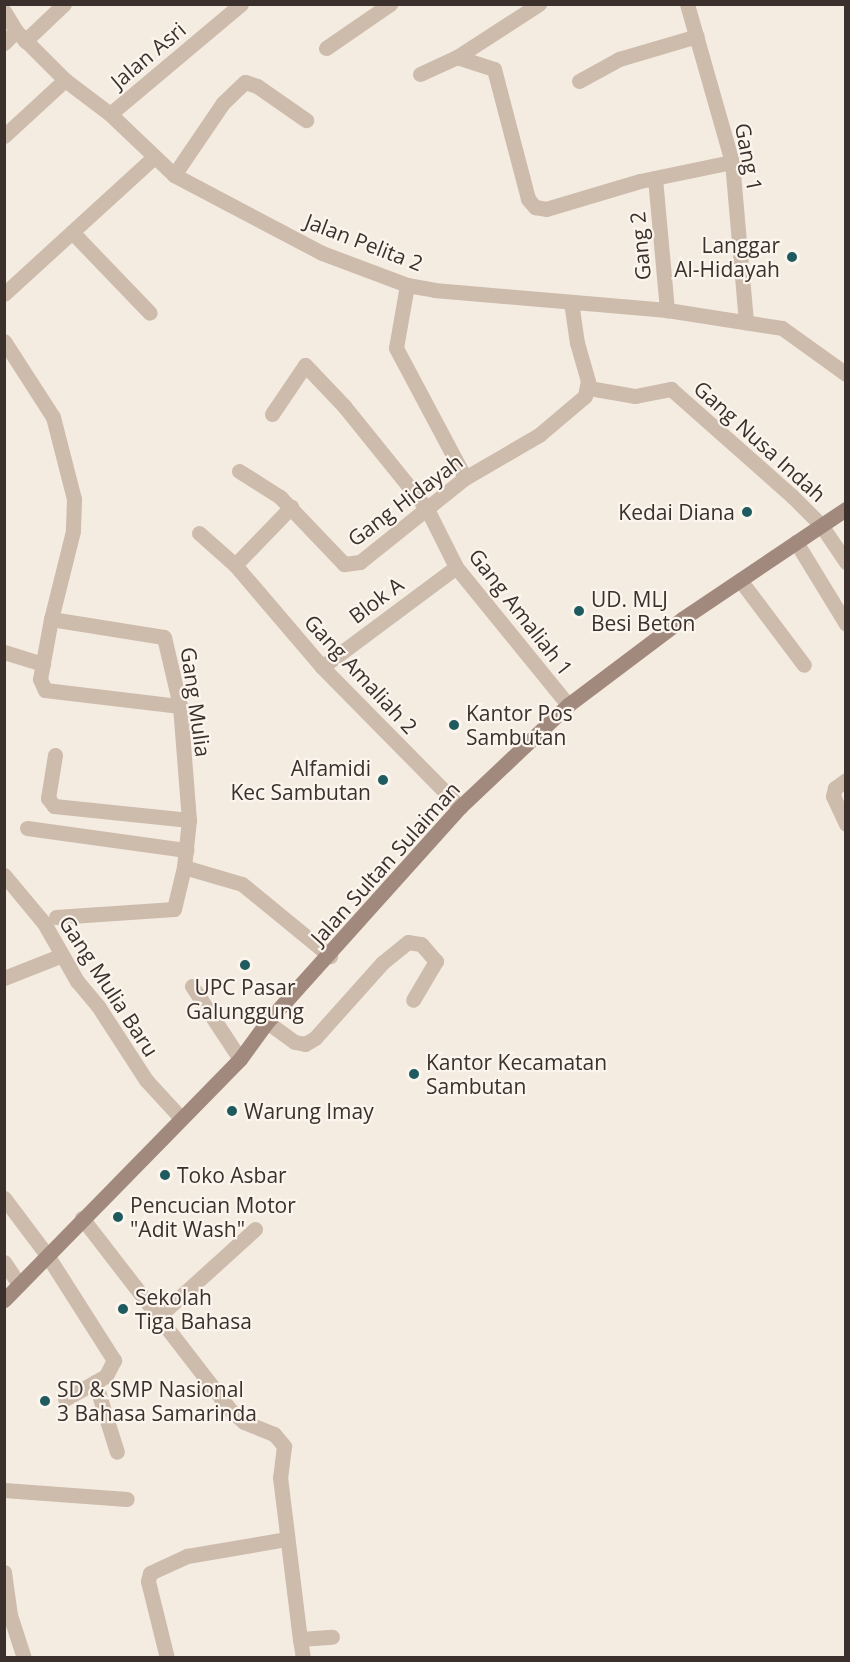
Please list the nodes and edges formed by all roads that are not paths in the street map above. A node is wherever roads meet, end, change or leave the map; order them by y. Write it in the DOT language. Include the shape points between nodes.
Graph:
graph roads {
  1 [pos="64,4"];
  2 [pos="241,4"];
  3 [pos="390,4"];
  4 [pos="687,4"];
  5 [pos="530,6"];
  6 [pos="4,11"];
  7 [pos="20,36"];
  8 [pos="697,36"];
  9 [pos="4,43"];
  10 [pos="326,48"];
  11 [pos="457,57"];
  12 [pos="420,74"];
  13 [pos="65,80"];
  14 [pos="579,81"];
  15 [pos="110,114"];
  16 [pos="306,120"];
  17 [pos="4,136"];
  18 [pos="154,157"];
  19 [pos="732,162"];
  20 [pos="174,175"];
  21 [pos="655,178"];
  22 [pos="72,232"];
  23 [pos="406,285"];
  24 [pos="4,294"];
  25 [pos="571,302"];
  26 [pos="667,310"];
  27 [pos="150,313"];
  28 [pos="746,322"];
  29 [pos="4,341"];
  30 [pos="846,374"];
  31 [pos="589,388"];
  32 [pos="272,414"];
  33 [pos="239,471"];
  34 [pos="465,478"];
  35 [pos="291,507"];
  36 [pos="427,509"];
  37 [pos="846,509"];
  38 [pos="821,525"];
  39 [pos="199,533"];
  40 [pos="796,542"];
  41 [pos="846,561"];
  42 [pos="235,565"];
  43 [pos="456,567"];
  44 [pos="740,580"];
  45 [pos="51,619"];
  46 [pos="846,624"];
  47 [pos="4,652"];
  48 [pos="43,664"];
  49 [pos="804,665"];
  50 [pos="322,667"];
  51 [pos="568,705"];
  52 [pos="180,706"];
  53 [pos="55,755"];
  54 [pos="846,780"];
  55 [pos="460,807"];
  56 [pos="189,820"];
  57 [pos="846,824"];
  58 [pos="27,828"];
  59 [pos="186,850"];
  60 [pos="184,867"];
  61 [pos="4,875"];
  62 [pos="53,919"];
  63 [pos="62,955"];
  64 [pos="330,956"];
  65 [pos="4,978"];
  66 [pos="192,986"];
  67 [pos="413,1000"];
  68 [pos="267,1022"];
  69 [pos="240,1059"];
  70 [pos="182,1118"];
  71 [pos="4,1198"];
  72 [pos="82,1218"];
  73 [pos="255,1229"];
  74 [pos="47,1255"];
  75 [pos="4,1262"];
  76 [pos="19,1284"];
  77 [pos="4,1300"];
  78 [pos="158,1317"];
  79 [pos="95,1382"];
  80 [pos="65,1399"];
  81 [pos="117,1452"];
  82 [pos="4,1490"];
  83 [pos="127,1499"];
  84 [pos="286,1539"];
  85 [pos="4,1572"];
  86 [pos="8,1616"];
  87 [pos="332,1637"];
  88 [pos="300,1639"];
  89 [pos="24,1658"];
  90 [pos="167,1658"];
  91 [pos="303,1658"];
  1 -- 7 [label="street"];
  2 -- 15 [label="street, Jalan Asri"];
  3 -- 10 [label="street"];
  4 -- 8 [label="street, Gang 1"];
  5 -- 11 [label="street"];
  6 -- 7 [label="street, Jalan Pelita 2"];
  7 -- 9 [label="street"];
  7 -- 13 [label="street, Jalan Pelita 2"];
  8 -- 14 [label="street" via="619,59"];
  8 -- 19 [label="street, Gang 1"];
  11 -- 12 [label="street"];
  11 -- 21 [label="street" via="494,69 532,205 546,209"];
  13 -- 15 [label="street, Jalan Pelita 2"];
  13 -- 17 [label="street"];
  15 -- 18 [label="street, Jalan Pelita 2"];
  16 -- 20 [label="street" via="245,82 223,103"];
  18 -- 20 [label="street, Jalan Pelita 2"];
  18 -- 22 [label="street"];
  19 -- 21 [label="street"];
  19 -- 28 [label="street, Gang 1"];
  20 -- 23 [label="street, Jalan Pelita 2" via="322,253"];
  21 -- 26 [label="street, Gang 2"];
  22 -- 24 [label="street"];
  22 -- 27 [label="street"];
  23 -- 25 [label="street, Jalan Pelita 2"];
  23 -- 34 [label="street" via="396,348"];
  25 -- 26 [label="street, Jalan Pelita 2"];
  25 -- 31 [label="street"];
  26 -- 28 [label="street, Jalan Pelita 2"];
  28 -- 30 [label="street, Jalan Pelita 2" via="782,328"];
  29 -- 45 [label="street" via="53,417 74,500 73,531"];
  31 -- 34 [label="street, Gang Hidayah" via="585,396 539,435"];
  31 -- 38 [label="street, Gang Nusa Indah" via="635,396 671,388"];
  32 -- 36 [label="street, Gang Amaliah 1" via="305,364"];
  33 -- 35 [label="street, Gang Hidayah" via="267,486"];
  34 -- 36 [label="street, Gang Hidayah"];
  35 -- 36 [label="street, Gang Hidayah" via="348,566 360,562"];
  35 -- 42 [label="street"];
  36 -- 43 [label="street, Gang Amaliah 1"];
  37 -- 38 [label="main road, Jalan Sultan Sulaiman"];
  38 -- 40 [label="main road, Jalan Sultan Sulaiman"];
  38 -- 41 [label="street, Gang Nusa Indah"];
  39 -- 42 [label="street, Gang Amaliah 2"];
  40 -- 44 [label="main road, Jalan Sultan Sulaiman"];
  40 -- 46 [label="street"];
  42 -- 50 [label="street, Gang Amaliah 2"];
  43 -- 50 [label="street, Blok A"];
  43 -- 51 [label="street, Gang Amaliah 1"];
  44 -- 49 [label="street"];
  44 -- 51 [label="main road, Jalan Sultan Sulaiman"];
  45 -- 48 [label="street"];
  45 -- 52 [label="street, Gang Mulia" via="160,634 168,646"];
  47 -- 48 [label="street"];
  48 -- 52 [label="street" via="41,684 53,693"];
  50 -- 55 [label="street, Gang Amaliah 2"];
  51 -- 55 [label="main road, Jalan Sultan Sulaiman"];
  52 -- 56 [label="street, Gang Mulia"];
  53 -- 56 [label="street" via="48,798 54,807"];
  54 -- 57 [label="street" via="835,788 833,795"];
  55 -- 64 [label="main road, Jalan Sultan Sulaiman"];
  56 -- 59 [label="street, Gang Mulia"];
  58 -- 59 [label="street"];
  59 -- 60 [label="street, Gang Mulia"];
  60 -- 62 [label="street, Gang Mulia" via="174,909"];
  60 -- 64 [label="street" via="242,884"];
  61 -- 62 [label="street, Gang Mulia Baru"];
  62 -- 63 [label="street, Gang Mulia Baru"];
  63 -- 65 [label="street"];
  63 -- 70 [label="street, Gang Mulia Baru" via="146,1080"];
  64 -- 68 [label="main road, Jalan Sultan Sulaiman"];
  66 -- 69 [label="street"];
  67 -- 68 [label="street" via="429,980 436,961 421,944 408,942 382,963 306,1044 295,1042"];
  68 -- 69 [label="main road, Jalan Sultan Sulaiman"];
  69 -- 70 [label="main road, Jalan Sultan Sulaiman"];
  70 -- 72 [label="main road, Jalan Sultan Sulaiman"];
  71 -- 74 [label="street"];
  72 -- 74 [label="main road, Jalan Sultan Sulaiman"];
  72 -- 78 [label="street"];
  73 -- 78 [label="street"];
  74 -- 76 [label="main road, Jalan Sultan Sulaiman"];
  74 -- 79 [label="street" via="114,1360 110,1371"];
  75 -- 76 [label="street"];
  76 -- 77 [label="main road, Jalan Sultan Sulaiman"];
  78 -- 84 [label="street" via="231,1411 244,1422 274,1434 284,1446 280,1477"];
  79 -- 80 [label="street"];
  79 -- 81 [label="street"];
  82 -- 83 [label="street"];
  84 -- 88 [label="street"];
  84 -- 90 [label="street" via="187,1556 150,1573 147,1581"];
  85 -- 86 [label="street"];
  86 -- 89 [label="street"];
  87 -- 88 [label="street"];
  88 -- 91 [label="street"];
}
